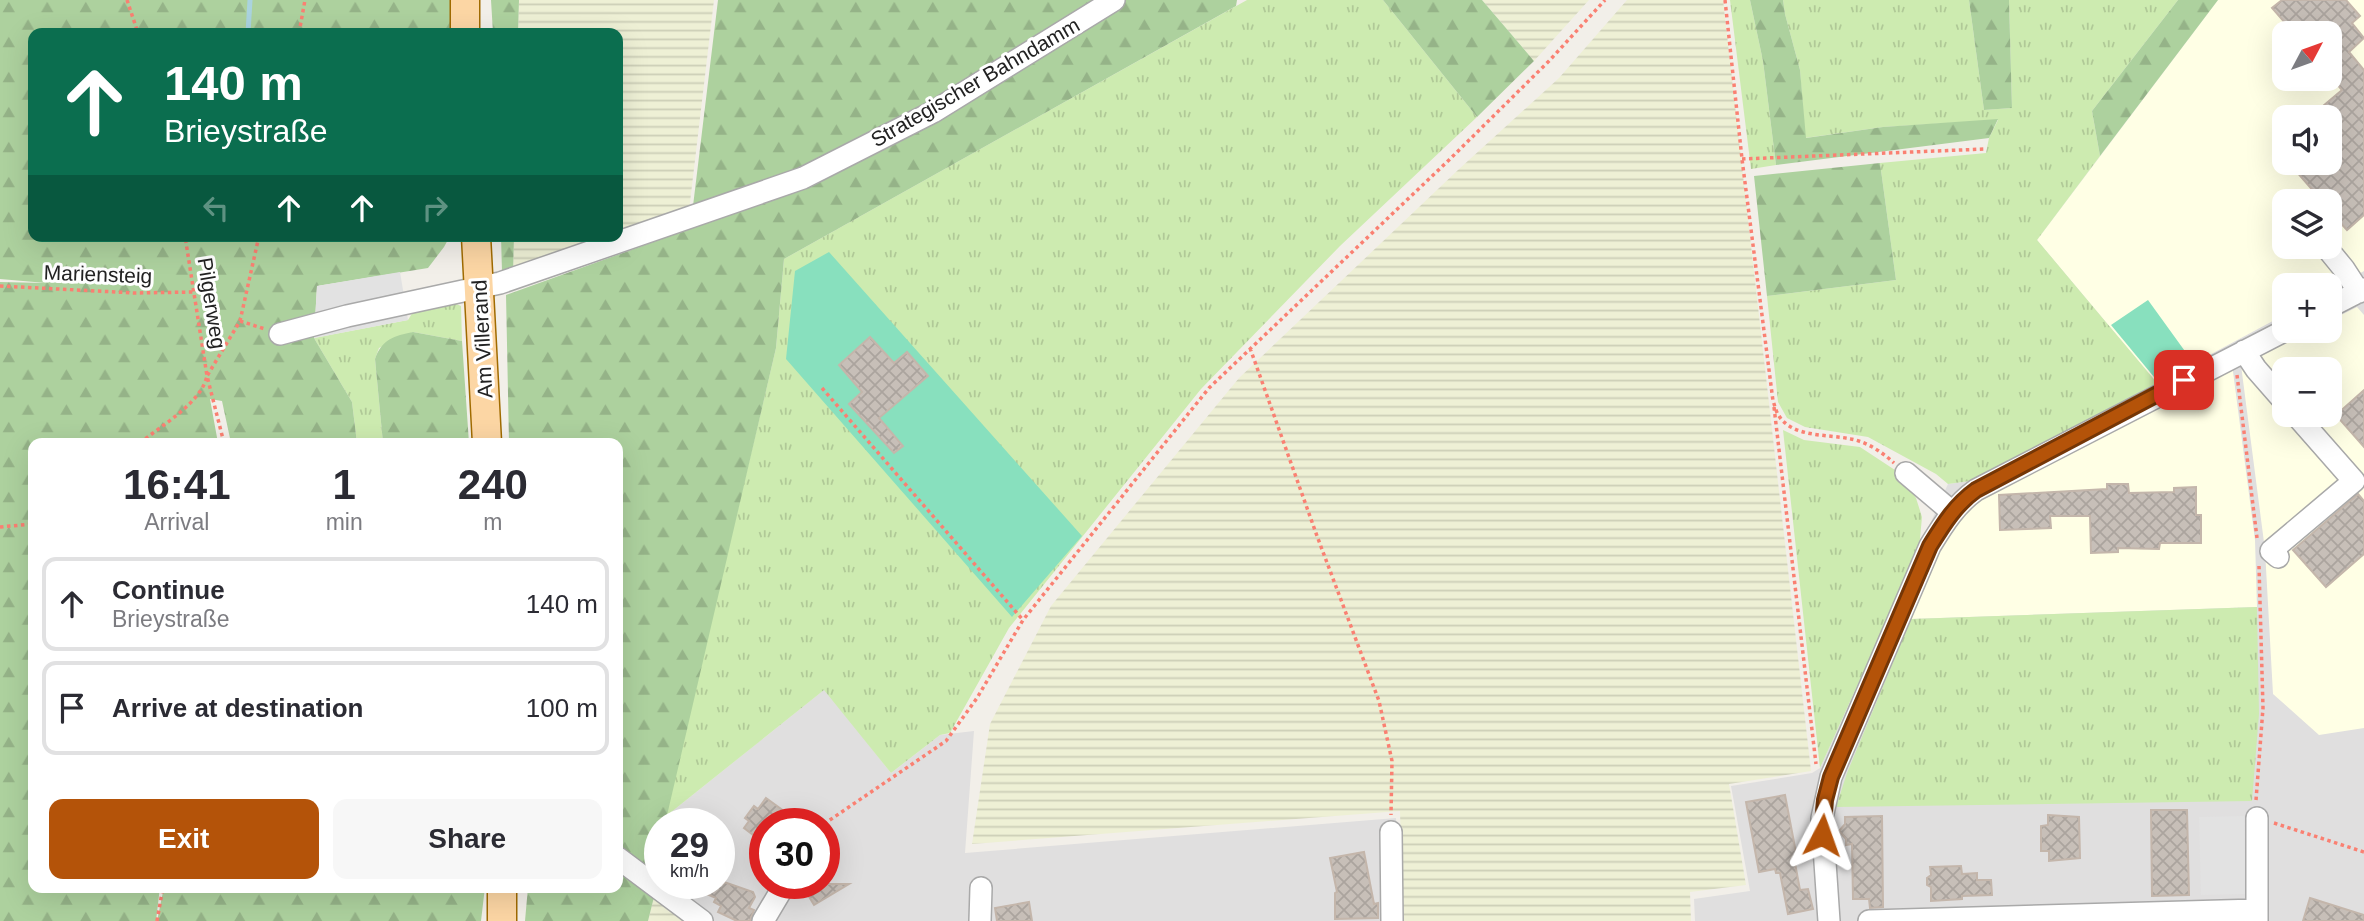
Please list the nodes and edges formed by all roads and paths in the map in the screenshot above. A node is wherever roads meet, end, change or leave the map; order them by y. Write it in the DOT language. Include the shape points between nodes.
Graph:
graph roads {
  1 [pos="127,0"];
  2 [pos="305,0"];
  3 [pos="465,0"];
  4 [pos="1114,0"];
  5 [pos="1605,0"];
  6 [pos="1725,0"];
  7 [pos="136,28"];
  8 [pos="300,28"];
  9 [pos="465,28"];
  10 [pos="1985,149"];
  11 [pos="1742,159"];
  12 [pos="623,241"];
  13 [pos="187,242"];
  14 [pos="258,242"];
  15 [pos="476,242"];
  16 [pos="621,242"];
  17 [pos="2336,259"];
  18 [pos="0,286"];
  19 [pos="479,288"];
  20 [pos="2362,291"];
  21 [pos="194,292"];
  22 [pos="2342,301"];
  23 [pos="240,321"];
  24 [pos="280,334"];
  25 [pos="2272,337"];
  26 [pos="1250,348"];
  27 [pos="2239,353"];
  28 [pos="207,376"];
  29 [pos="2272,387"];
  30 [pos="822,388"];
  31 [pos="1773,401"];
  32 [pos="2307,427"];
  33 [pos="146,438"];
  34 [pos="223,438"];
  35 [pos="487,438"];
  36 [pos="1906,473"];
  37 [pos="1952,512"];
  38 [pos="28,524"];
  39 [pos="0,527"];
  40 [pos="2258,546"];
  41 [pos="2268,558"];
  42 [pos="1023,620"];
  43 [pos="1817,776"];
  44 [pos="840,813"];
  45 [pos="2257,818"];
  46 [pos="1391,832"];
  47 [pos="2364,852"];
  48 [pos="623,862"];
  49 [pos="981,888"];
  50 [pos="162,893"];
  51 [pos="502,893"];
  52 [pos="776,899"];
  53 [pos="2257,916"];
  54 [pos="157,921"];
  55 [pos="502,921"];
  56 [pos="702,921"];
  57 [pos="763,921"];
  58 [pos="980,921"];
  59 [pos="1392,921"];
  60 [pos="1829,921"];
  61 [pos="1870,921"];
  1 -- 7 [label="path"];
  2 -- 8 [label="path"];
  3 -- 9 [label="main road"];
  4 -- 12 [label="street, Strategischer Bahndamm" via="933,112 803,178"];
  5 -- 26 [label="path" via="1449,160"];
  6 -- 11 [label="path"];
  10 -- 11 [label="path"];
  11 -- 31 [label="path"];
  13 -- 21 [label="path, Pilgerweg"];
  14 -- 23 [label="path"];
  15 -- 19 [label="main road, Am Villerand"];
  16 -- 19 [label="street, Strategischer Bahndamm"];
  17 -- 20 [label="street"];
  18 -- 21 [label="path, Mariensteig"];
  19 -- 24 [label="street, Strategischer Bahndamm"];
  19 -- 35 [label="main road, Am Villerand"];
  20 -- 22 [label="street"];
  21 -- 28 [label="path, Pilgerweg"];
  23 -- 24 [label="path"];
  23 -- 28 [label="path"];
  25 -- 27 [label="street"];
  26 -- 42 [label="path" via="1209,388"];
  26 -- 46 [label="path" via="1379,701 1392,761"];
  27 -- 29 [label="street"];
  27 -- 37 [label="street" via="2055,459 1976,490"];
  27 -- 40 [label="path"];
  28 -- 33 [label="path" via="205,387 195,398"];
  28 -- 34 [label="path, Pilgerweg"];
  30 -- 42 [label="path"];
  31 -- 36 [label="path" via="1779,417 1791,428 1870,445"];
  31 -- 43 [label="path"];
  32 -- 41 [label="street" via="2354,481"];
  36 -- 37 [label="street"];
  37 -- 60 [label="street" via="1930,546 1831,777 1822,818"];
  38 -- 39 [label="path"];
  41 -- 45 [label="path"];
  42 -- 44 [label="path" via="946,741"];
  45 -- 47 [label="path"];
  45 -- 53 [label="street"];
  46 -- 59 [label="street"];
  48 -- 56 [label="street"];
  49 -- 58 [label="street"];
  50 -- 54 [label="path"];
  51 -- 55 [label="main road"];
  52 -- 57 [label="street"];
  53 -- 61 [label="street"];
}
